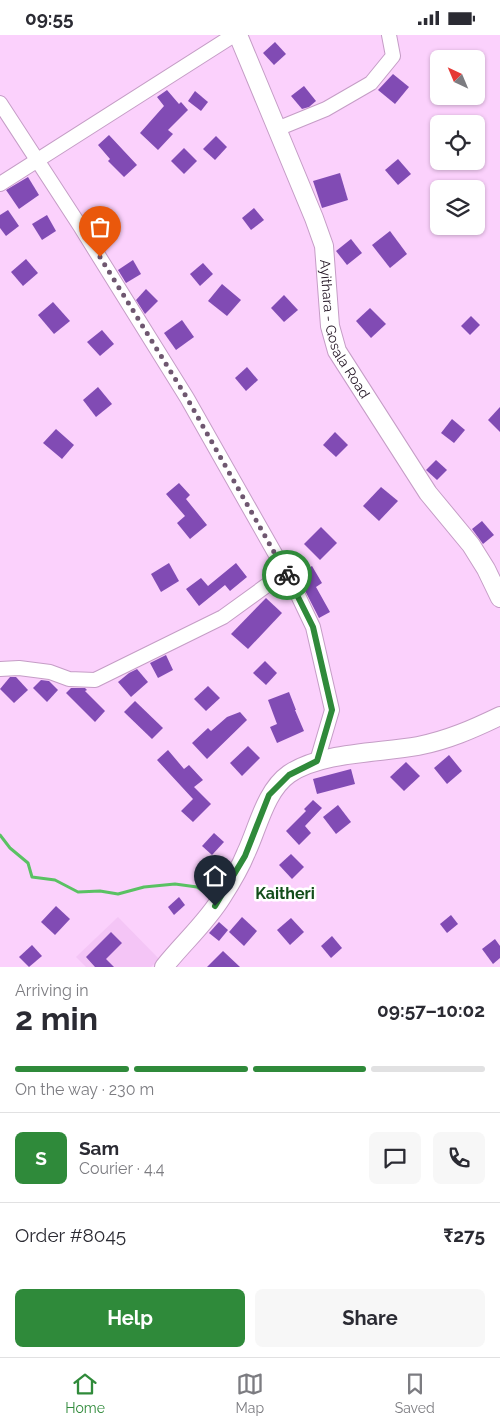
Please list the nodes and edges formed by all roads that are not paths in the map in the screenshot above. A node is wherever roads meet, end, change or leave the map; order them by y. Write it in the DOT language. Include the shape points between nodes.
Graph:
graph roads {
  1 [pos="234,35"];
  2 [pos="238,35"];
  3 [pos="389,35"];
  4 [pos="0,103"];
  5 [pos="277,129"];
  6 [pos="37,161"];
  7 [pos="0,184"];
  8 [pos="285,572"];
  9 [pos="500,598"];
  10 [pos="0,669"];
  11 [pos="500,716"];
  12 [pos="317,761"];
  13 [pos="164,967"];
  1 -- 6 [label="street"];
  2 -- 5 [label="main road, Ayithara - Gosala Road"];
  3 -- 5 [label="street" via="393,56 370,83 326,109"];
  4 -- 6 [label="street"];
  5 -- 9 [label="main road, Ayithara - Gosala Road" via="324,246 330,326 337,351 428,493 471,545"];
  6 -- 7 [label="street"];
  6 -- 8 [label="street" via="187,398"];
  8 -- 10 [label="street" via="223,617 95,680 69,679 50,672 20,668"];
  8 -- 12 [label="street" via="313,627 332,710"];
  11 -- 12 [label="main road" via="466,733 418,746"];
  12 -- 13 [label="main road" via="289,775 269,795 245,856 222,896"];
}
